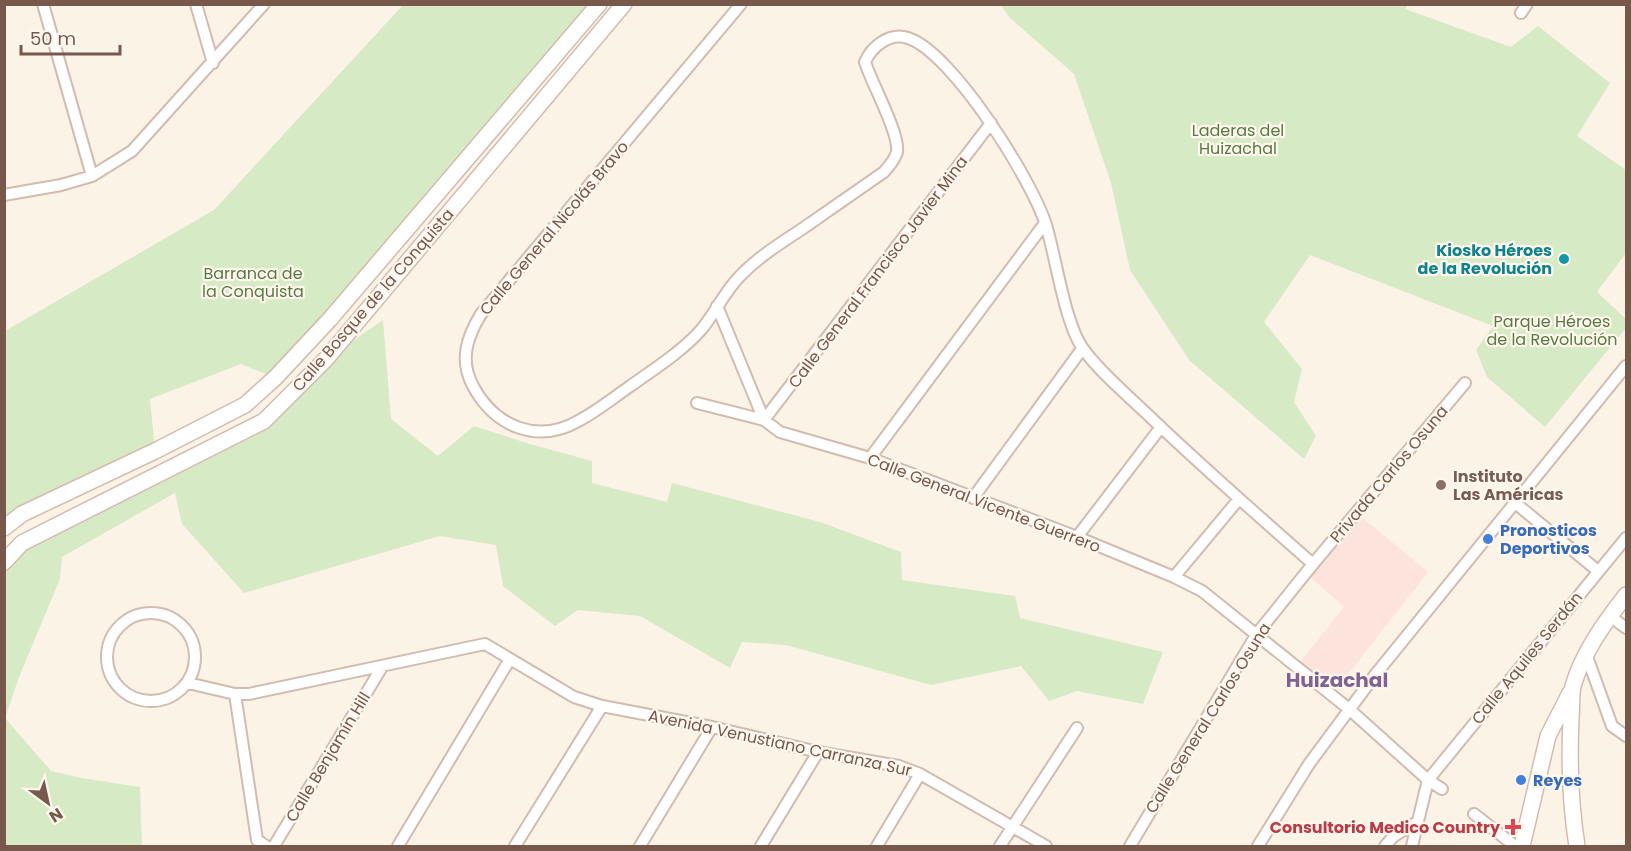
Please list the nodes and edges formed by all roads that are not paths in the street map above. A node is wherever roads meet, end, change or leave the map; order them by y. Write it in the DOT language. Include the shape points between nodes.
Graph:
graph roads {
  1 [pos="43,4"];
  2 [pos="196,4"];
  3 [pos="264,4"];
  4 [pos="599,4"];
  5 [pos="624,4"];
  6 [pos="630,4"];
  7 [pos="741,4"];
  8 [pos="609,22"];
  9 [pos="213,63"];
  10 [pos="991,123"];
  11 [pos="92,176"];
  12 [pos="4,195"];
  13 [pos="1046,223"];
  14 [pos="717,306"];
  15 [pos="1083,349"];
  16 [pos="1626,366"];
  17 [pos="1465,383"];
  18 [pos="697,403"];
  19 [pos="764,420"];
  20 [pos="1161,427"];
  21 [pos="870,458"];
  22 [pos="973,498"];
  23 [pos="1239,499"];
  24 [pos="1514,502"];
  25 [pos="4,528"];
  26 [pos="1077,537"];
  27 [pos="1626,538"];
  28 [pos="4,562"];
  29 [pos="1312,564"];
  30 [pos="1598,571"];
  31 [pos="1174,577"];
  32 [pos="1626,595"];
  33 [pos="1610,616"];
  34 [pos="1626,628"];
  35 [pos="1256,635"];
  36 [pos="1586,654"];
  37 [pos="510,659"];
  38 [pos="382,667"];
  39 [pos="189,683"];
  40 [pos="1573,688"];
  41 [pos="235,694"];
  42 [pos="602,706"];
  43 [pos="1349,709"];
  44 [pos="712,727"];
  45 [pos="1077,728"];
  46 [pos="1626,736"];
  47 [pos="818,752"];
  48 [pos="920,774"];
  49 [pos="1428,780"];
  50 [pos="1442,789"];
  51 [pos="1474,814"];
  52 [pos="1417,822"];
  53 [pos="1013,826"];
  54 [pos="266,846"];
  55 [pos="273,846"];
  56 [pos="398,846"];
  57 [pos="515,846"];
  58 [pos="640,846"];
  59 [pos="761,846"];
  60 [pos="877,846"];
  61 [pos="1000,846"];
  62 [pos="1046,846"];
  63 [pos="1130,846"];
  64 [pos="1257,846"];
  65 [pos="1385,846"];
  66 [pos="1412,846"];
  67 [pos="1515,846"];
  68 [pos="1522,846"];
  69 [pos="1577,846"];
  1 -- 11 [label="street"];
  2 -- 9 [label="street"];
  3 -- 9 [label="street"];
  4 -- 25 [label="main road, Calle Bosque de la Conquista" via="331,318 245,405 22,514"];
  5 -- 8 [label="main road, Calle Bosque de la Conquista"];
  6 -- 8 [label="street"];
  7 -- 14 [label="street, Calle General Nicolás Bravo" via="481,314 468,336 466,362 470,380 493,413 512,426 533,432 557,430 579,421 680,351 702,329"];
  8 -- 28 [label="main road, Calle Bosque de la Conquista" via="326,359 264,421 22,543"];
  9 -- 11 [label="street" via="132,151"];
  10 -- 13 [label="street"];
  10 -- 14 [label="street, Calle General Nicolás Bravo" via="922,44 906,37 880,43 870,50 865,62 896,137 893,162 776,246 740,276"];
  10 -- 19 [label="street, Calle General Francisco Javier Mina"];
  11 -- 12 [label="street"];
  13 -- 15 [label="street" via="1070,321"];
  13 -- 21 [label="street"];
  14 -- 19 [label="street"];
  15 -- 20 [label="street"];
  15 -- 22 [label="street"];
  16 -- 24 [label="street"];
  17 -- 29 [label="street, Privada Carlos Osuna"];
  18 -- 19 [label="street, Calle General Vicente Guerrero"];
  19 -- 21 [label="street, Calle General Vicente Guerrero" via="780,432"];
  20 -- 23 [label="street"];
  20 -- 26 [label="street"];
  21 -- 22 [label="street, Calle General Vicente Guerrero"];
  22 -- 26 [label="street, Calle General Vicente Guerrero"];
  23 -- 29 [label="street"];
  23 -- 31 [label="street"];
  24 -- 30 [label="street"];
  24 -- 43 [label="street"];
  26 -- 31 [label="street, Calle General Vicente Guerrero"];
  27 -- 30 [label="street, Calle Aquiles Serdán"];
  29 -- 35 [label="street, Calle General Carlos Osuna"];
  30 -- 49 [label="street, Calle Aquiles Serdán"];
  31 -- 35 [label="street, Calle General Vicente Guerrero" via="1202,591"];
  32 -- 33 [label="main road"];
  33 -- 34 [label="street"];
  33 -- 36 [label="main road"];
  35 -- 43 [label="street, Calle General Vicente Guerrero"];
  35 -- 63 [label="street, Calle General Carlos Osuna"];
  36 -- 40 [label="main road"];
  36 -- 46 [label="street" via="1612,726"];
  37 -- 38 [label="street, Avenida Venustiano Carranza Sur" via="485,644"];
  37 -- 42 [label="street, Avenida Venustiano Carranza Sur" via="574,697"];
  37 -- 56 [label="street"];
  38 -- 41 [label="street, Avenida Venustiano Carranza Sur"];
  38 -- 55 [label="street, Calle Benjamín Hill"];
  39 -- 39 [label="street" via="197,658 190,634 171,617 146,612 123,622 108,643 108,669 121,691 143,702 169,699"];
  39 -- 41 [label="street, Avenida Venustiano Carranza Sur"];
  40 -- 68 [label="main road" via="1548,736"];
  40 -- 69 [label="main road" via="1569,757"];
  41 -- 54 [label="street" via="257,840"];
  42 -- 44 [label="street, Avenida Venustiano Carranza Sur"];
  42 -- 57 [label="street"];
  43 -- 49 [label="street, Calle General Vicente Guerrero"];
  43 -- 64 [label="street"];
  44 -- 47 [label="street, Avenida Venustiano Carranza Sur"];
  44 -- 58 [label="street"];
  45 -- 53 [label="street"];
  47 -- 48 [label="street, Avenida Venustiano Carranza Sur" via="899,766"];
  47 -- 59 [label="street"];
  48 -- 53 [label="street, Avenida Venustiano Carranza Sur"];
  48 -- 60 [label="street"];
  49 -- 50 [label="street, Calle General Vicente Guerrero"];
  49 -- 52 [label="street"];
  51 -- 67 [label="street"];
  52 -- 65 [label="street"];
  52 -- 66 [label="street"];
  53 -- 61 [label="street"];
  53 -- 62 [label="street, Avenida Venustiano Carranza Sur"];
}
